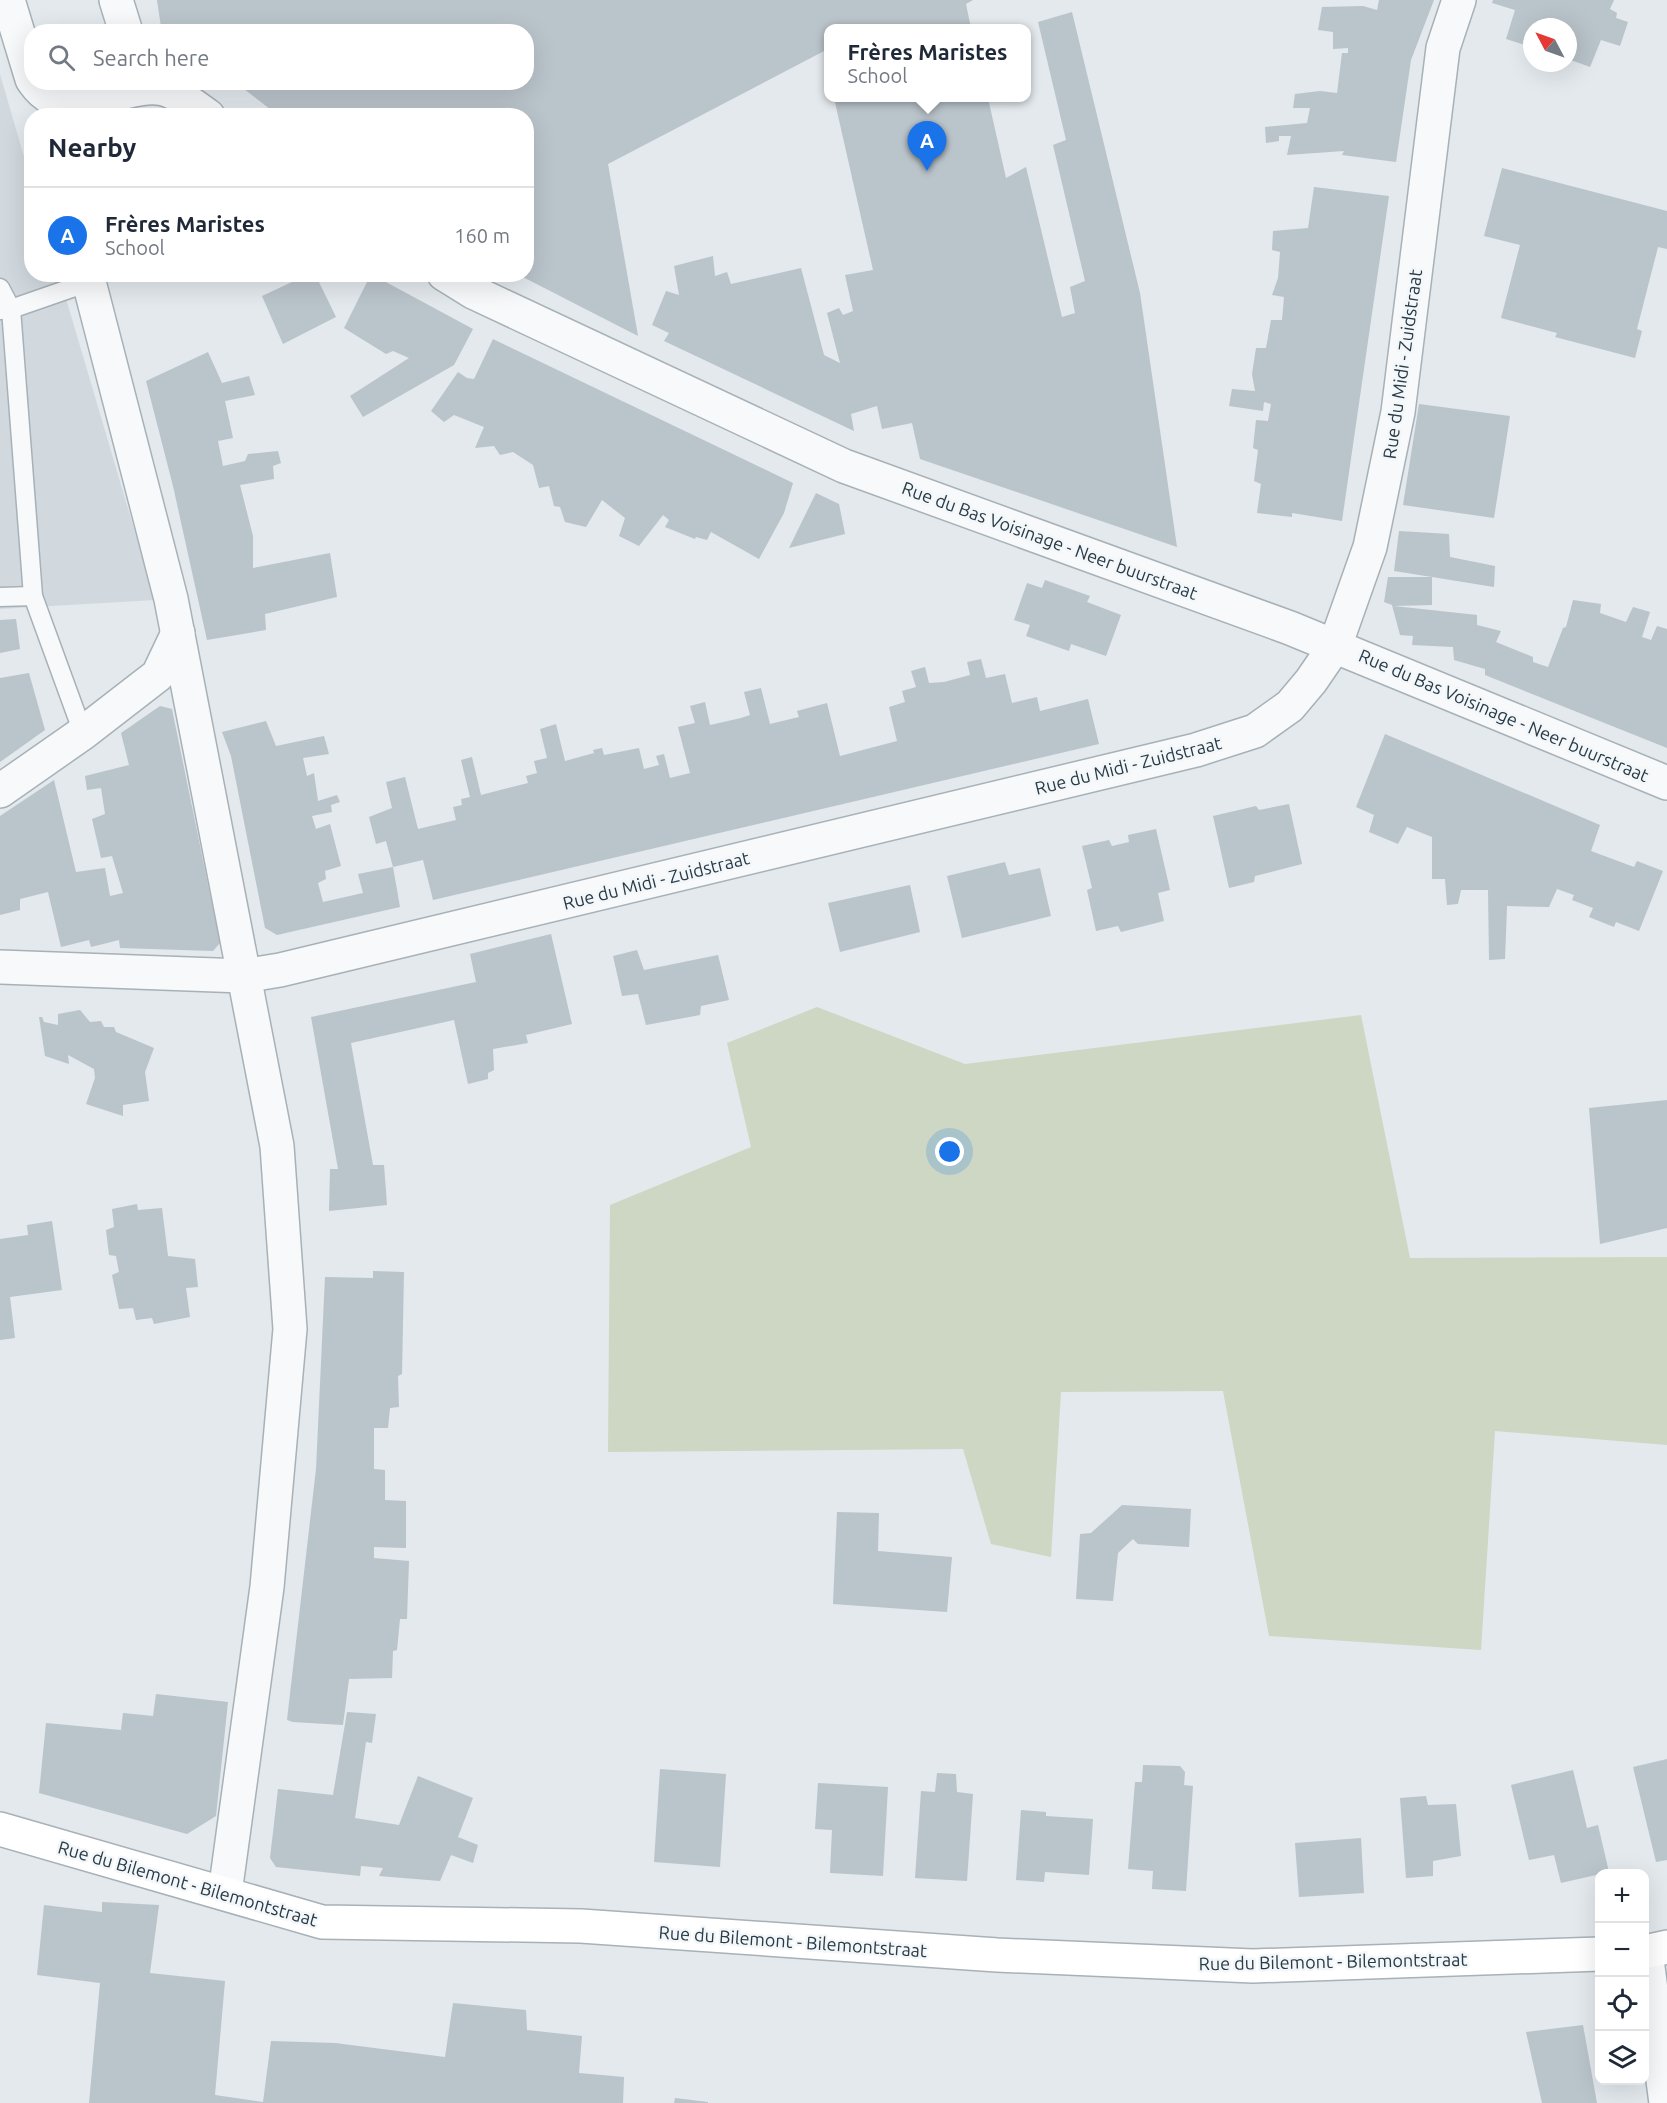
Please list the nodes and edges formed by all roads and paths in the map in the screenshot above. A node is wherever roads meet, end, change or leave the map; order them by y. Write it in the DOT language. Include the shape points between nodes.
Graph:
graph roads {
  1 [pos="8,0"];
  2 [pos="116,0"];
  3 [pos="1459,0"];
  4 [pos="124,24"];
  5 [pos="24,55"];
  6 [pos="33,90"];
  7 [pos="43,90"];
  8 [pos="117,90"];
  9 [pos="170,90"];
  10 [pos="37,108"];
  11 [pos="69,108"];
  12 [pos="84,108"];
  13 [pos="196,108"];
  14 [pos="78,282"];
  15 [pos="89,282"];
  16 [pos="456,282"];
  17 [pos="0,288"];
  18 [pos="5,310"];
  19 [pos="33,596"];
  20 [pos="0,597"];
  21 [pos="178,633"];
  22 [pos="1335,646"];
  23 [pos="83,733"];
  24 [pos="1667,783"];
  25 [pos="0,791"];
  26 [pos="0,968"];
  27 [pos="243,976"];
  28 [pos="0,1829"];
  29 [pos="225,1893"];
  30 [pos="1652,1950"];
  31 [pos="1595,1954"];
  32 [pos="1666,2103"];
  1 -- 5 [label="street"];
  2 -- 4 [label="street"];
  3 -- 22 [label="street, Rue du Midi - Zuidstraat" via="1443,48 1398,412 1370,547"];
  6 -- 10 [label="street"];
  7 -- 11 [label="street"];
  8 -- 12 [label="street"];
  9 -- 13 [label="street"];
  14 -- 18 [label="lane"];
  15 -- 21 [label="street"];
  16 -- 22 [label="street, Rue du Bas Voisinage - Neer buurstraat" via="844,466"];
  17 -- 18 [label="lane"];
  18 -- 19 [label="lane"];
  19 -- 20 [label="lane"];
  19 -- 23 [label="lane"];
  21 -- 23 [label="street" via="158,675"];
  21 -- 27 [label="street"];
  22 -- 24 [label="street, Rue du Bas Voisinage - Neer buurstraat"];
  22 -- 27 [label="street, Rue du Midi - Zuidstraat" via="1311,681 1256,731 1196,750"];
  23 -- 25 [label="street"];
  26 -- 27 [label="street, Rue du Midi - Zuidstraat"];
  27 -- 29 [label="street" via="277,1146 290,1329 267,1587"];
  28 -- 29 [label="street, Rue du Bilemont - Bilemontstraat"];
  29 -- 31 [label="street, Rue du Bilemont - Bilemontstraat" via="322,1922 581,1926 1020,1956 1253,1966"];
  30 -- 32 [label="street"];
}
